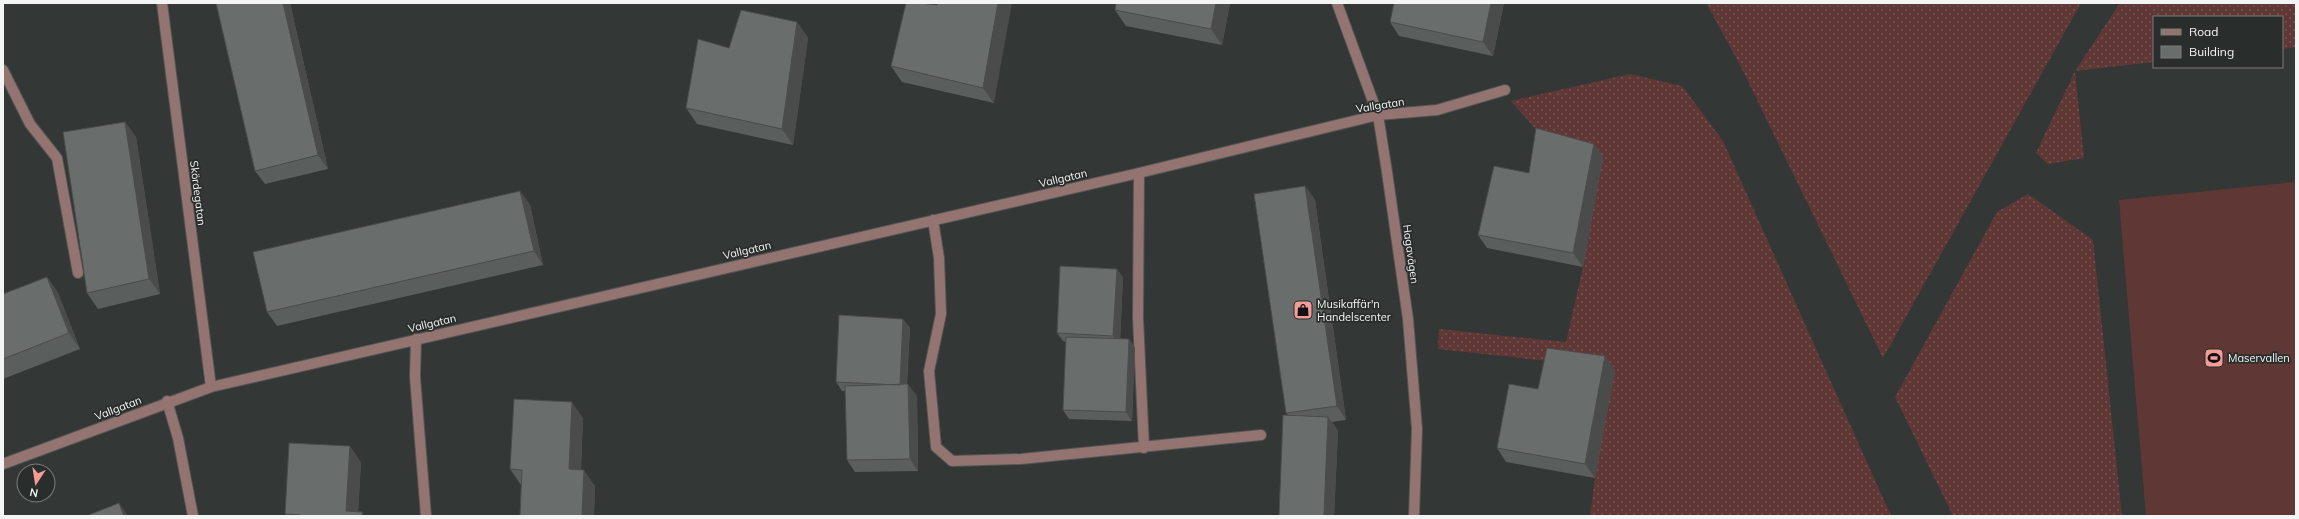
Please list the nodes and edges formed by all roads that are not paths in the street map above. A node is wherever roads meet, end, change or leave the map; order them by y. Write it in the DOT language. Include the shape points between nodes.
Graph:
graph roads {
  1 [pos="162,3"];
  2 [pos="1337,3"];
  3 [pos="3,70"];
  4 [pos="1505,90"];
  5 [pos="1378,115"];
  6 [pos="1139,173"];
  7 [pos="933,220"];
  8 [pos="78,273"];
  9 [pos="416,339"];
  10 [pos="211,386"];
  11 [pos="167,401"];
  12 [pos="1261,435"];
  13 [pos="1144,448"];
  14 [pos="3,464"];
  15 [pos="193,516"];
  16 [pos="426,516"];
  17 [pos="1414,516"];
  1 -- 10 [label="street, Skördegatan"];
  2 -- 5 [label="street, Hagavägen"];
  3 -- 8 [label="street" via="30,124 57,158"];
  4 -- 5 [label="street, Vallgatan" via="1437,110"];
  5 -- 6 [label="street, Vallgatan"];
  5 -- 17 [label="street, Hagavägen" via="1408,319 1417,429"];
  6 -- 7 [label="street, Vallgatan"];
  6 -- 13 [label="street" via="1138,318"];
  7 -- 9 [label="street, Vallgatan"];
  7 -- 13 [label="street" via="939,258 941,314 929,371 936,446 952,462"];
  9 -- 10 [label="street, Vallgatan"];
  9 -- 16 [label="street" via="415,377"];
  10 -- 11 [label="street, Vallgatan"];
  11 -- 14 [label="street, Vallgatan"];
  11 -- 15 [label="street" via="178,438"];
  12 -- 13 [label="street"];
}
